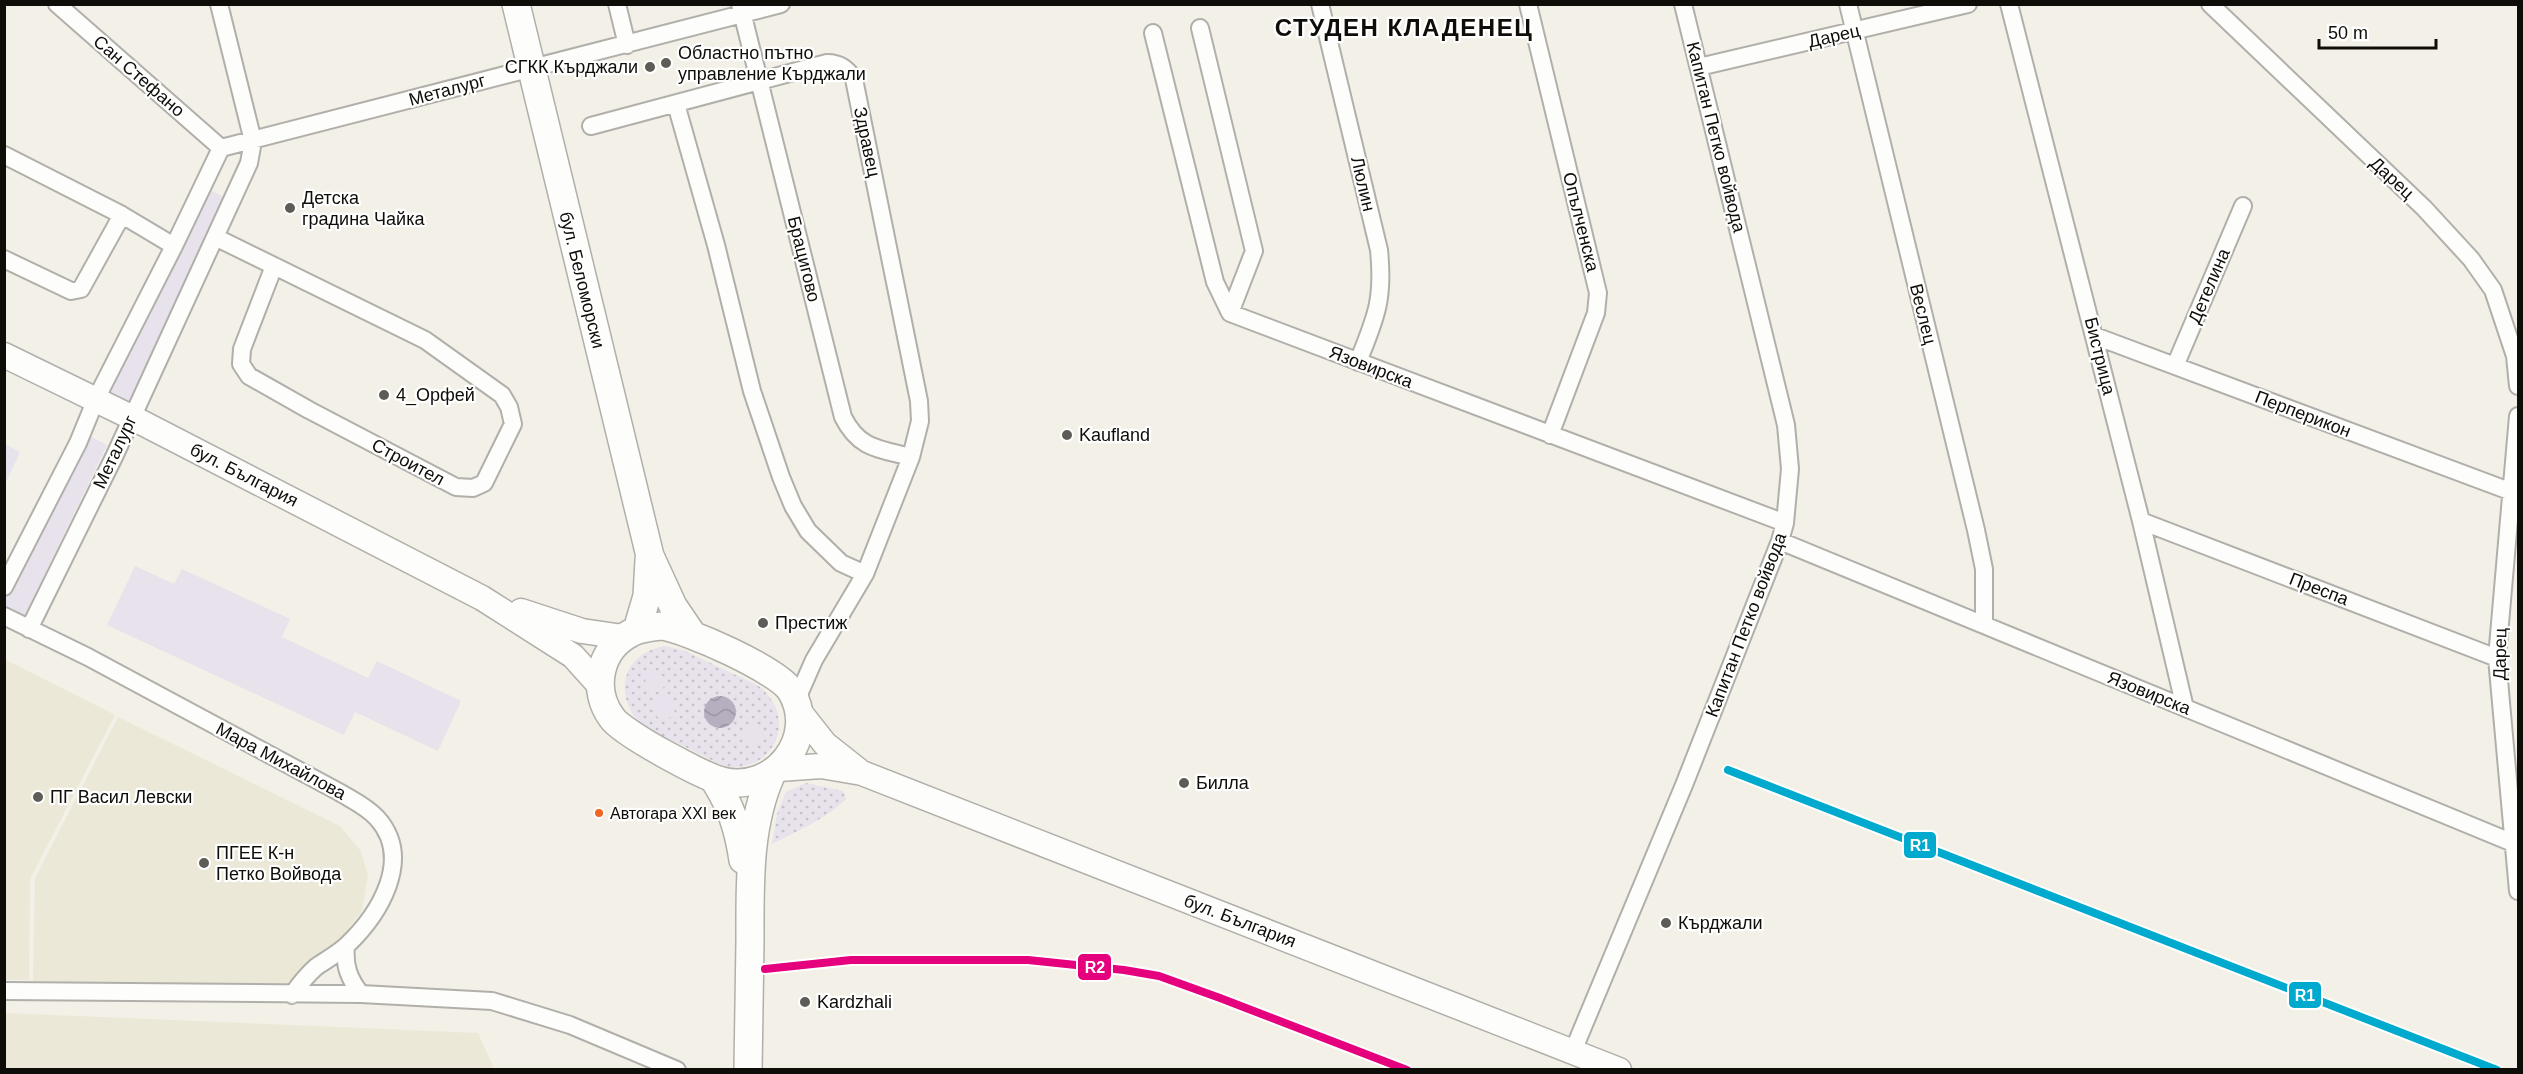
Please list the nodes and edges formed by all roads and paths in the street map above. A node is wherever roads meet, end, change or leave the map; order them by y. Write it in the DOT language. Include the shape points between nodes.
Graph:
graph roads {
  1 [pos="57,4"];
  2 [pos="219,4"];
  3 [pos="516,4"];
  4 [pos="617,4"];
  5 [pos="781,4"];
  6 [pos="1320,4"];
  7 [pos="1528,4"];
  8 [pos="1683,4"];
  9 [pos="1848,4"];
  10 [pos="1968,4"];
  11 [pos="2009,4"];
  12 [pos="2210,4"];
  13 [pos="741,10"];
  14 [pos="1200,28"];
  15 [pos="1854,31"];
  16 [pos="1152,33"];
  17 [pos="627,45"];
  18 [pos="1699,68"];
  19 [pos="531,69"];
  20 [pos="759,81"];
  21 [pos="676,104"];
  22 [pos="591,126"];
  23 [pos="253,141"];
  24 [pos="221,148"];
  25 [pos="4,155"];
  26 [pos="2243,206"];
  27 [pos="122,215"];
  28 [pos="215,237"];
  29 [pos="174,246"];
  30 [pos="4,259"];
  31 [pos="274,266"];
  32 [pos="1230,313"];
  33 [pos="2095,336"];
  34 [pos="4,355"];
  35 [pos="1358,362"];
  36 [pos="2175,366"];
  37 [pos="2518,386"];
  38 [pos="96,399"];
  39 [pos="2518,416"];
  40 [pos="131,417"];
  41 [pos="1550,435"];
  42 [pos="913,449"];
  43 [pos="2512,492"];
  44 [pos="2141,521"];
  45 [pos="1785,523"];
  46 [pos="1780,541"];
  47 [pos="650,556"];
  48 [pos="865,574"];
  49 [pos="4,587"];
  50 [pos="482,598"];
  51 [pos="4,616"];
  52 [pos="1984,625"];
  53 [pos="29,629"];
  54 [pos="630,634"];
  55 [pos="692,634"];
  56 [pos="2497,658"];
  57 [pos="814,660"];
  58 [pos="778,679"];
  59 [pos="600,686"];
  60 [pos="798,706"];
  61 [pos="2185,708"];
  62 [pos="775,771"];
  63 [pos="862,773"];
  64 [pos="713,778"];
  65 [pos="2517,844"];
  66 [pos="2518,891"];
  67 [pos="750,903"];
  68 [pos="346,946"];
  69 [pos="4,991"];
  70 [pos="361,994"];
  71 [pos="292,995"];
  72 [pos="1573,1051"];
  73 [pos="677,1070"];
  74 [pos="748,1070"];
  75 [pos="1619,1070"];
  1 -- 24 [label="street, Сан Стефано"];
  2 -- 23 [label="street"];
  3 -- 19 [label="main road, бул. Беломорски"];
  4 -- 17 [label="street"];
  5 -- 13 [label="street, Металург"];
  6 -- 35 [label="street, Люлин" via="1379,250 1380,302"];
  7 -- 41 [label="street, Опълченска" via="1598,293 1596,313"];
  8 -- 18 [label="street, Капитан Петко войвода"];
  9 -- 15 [label="street, Веслец"];
  10 -- 15 [label="street, Дарец"];
  11 -- 33 [label="street, Бистрица"];
  12 -- 37 [label="street, Дарец" via="2424,208 2471,259 2493,290 2516,356"];
  13 -- 17 [label="street, Металург"];
  13 -- 20 [label="street, Брацигово"];
  14 -- 32 [label="street" via="1254,251"];
  15 -- 18 [label="street, Дарец"];
  15 -- 52 [label="street, Веслец" via="1976,530 1984,569"];
  16 -- 32 [label="street" via="1215,282"];
  17 -- 19 [label="street, Металург"];
  18 -- 45 [label="street, Капитан Петко войвода" via="1786,425 1790,469"];
  19 -- 23 [label="street, Металург"];
  19 -- 47 [label="main road, бул. Беломорски"];
  20 -- 21 [label="street, Здравец"];
  20 -- 42 [label="street, Брацигово" via="843,417 858,440 869,447"];
  20 -- 42 [label="street, Здравец" via="827,63 848,70 854,79 919,401 920,421"];
  21 -- 22 [label="street, Здравец"];
  21 -- 48 [label="street" via="752,391 792,506 808,531 841,563"];
  23 -- 24 [label="street, Металург"];
  23 -- 28 [label="street, Металург" via="249,163"];
  24 -- 29 [label="street, Металург"];
  25 -- 27 [label="street"];
  26 -- 36 [label="street, Детелина"];
  27 -- 29 [label="street"];
  27 -- 30 [label="street" via="81,290 62,288"];
  28 -- 31 [label="street, Строител"];
  28 -- 40 [label="street, Металург"];
  29 -- 38 [label="street, Металург"];
  31 -- 31 [label="street, Строител" via="424,340 502,395 513,424 484,483 473,488 456,486 249,376 241,364 243,349"];
  32 -- 35 [label="street, Язовирска"];
  33 -- 36 [label="street, Перперикон"];
  33 -- 44 [label="street, Бистрица"];
  34 -- 38 [label="street, бул. България"];
  35 -- 41 [label="street, Язовирска"];
  36 -- 43 [label="street, Перперикон"];
  38 -- 40 [label="street, бул. България"];
  38 -- 49 [label="street, Металург" via="78,443"];
  39 -- 43 [label="street, Дарец"];
  40 -- 50 [label="street, бул. България"];
  40 -- 53 [label="street, Металург"];
  41 -- 45 [label="street, Язовирска"];
  42 -- 48 [label="street, Здравец"];
  43 -- 56 [label="street, Дарец"];
  44 -- 56 [label="street, Преспа"];
  44 -- 61 [label="street, Бистрица"];
  45 -- 46 [label="street, Капитан Петко войвода"];
  46 -- 52 [label="street, Язовирска"];
  46 -- 72 [label="street, Капитан Петко войвода"];
  47 -- 54 [label="main road, бул. Беломорски" via="647,596"];
  47 -- 55 [label="main road, бул. Беломорски" via="673,606"];
  48 -- 57 [label="street, Здравец"];
  50 -- 54 [label="street, бул. България" via="563,626"];
  50 -- 59 [label="street, бул. България" via="573,656"];
  51 -- 53 [label="street, Мара Михайлова"];
  52 -- 61 [label="street, Язовирска"];
  53 -- 68 [label="street, Мара Михайлова" via="329,786 375,816 389,838 391,882 378,908"];
  54 -- 55 [label="main road" via="662,626"];
  54 -- 59 [label="main road" via="607,657"];
  55 -- 58 [label="main road"];
  56 -- 65 [label="street, Дарец"];
  57 -- 58 [label="street"];
  57 -- 60 [label="street, Здравец"];
  58 -- 60 [label="main road" via="789,688"];
  59 -- 64 [label="main road" via="602,701 619,726"];
  60 -- 62 [label="main road" via="797,742"];
  60 -- 63 [label="street, бул. България" via="825,744"];
  61 -- 65 [label="street, Язовирска"];
  62 -- 63 [label="street, бул. България" via="821,766"];
  62 -- 64 [label="main road" via="741,784"];
  62 -- 67 [label="main road" via="761,798 756,822"];
  63 -- 72 [label="street, бул. България"];
  64 -- 67 [label="main road" via="735,818"];
  65 -- 66 [label="street, Дарец"];
  67 -- 74 [label="main road"];
  68 -- 70 [label="street" via="348,974"];
  68 -- 71 [label="street, Мара Михайлова" via="314,968"];
  69 -- 71 [label="street"];
  70 -- 71 [label="street"];
  70 -- 73 [label="street" via="492,1001 570,1025"];
  72 -- 75 [label="street, бул. България"];
}
